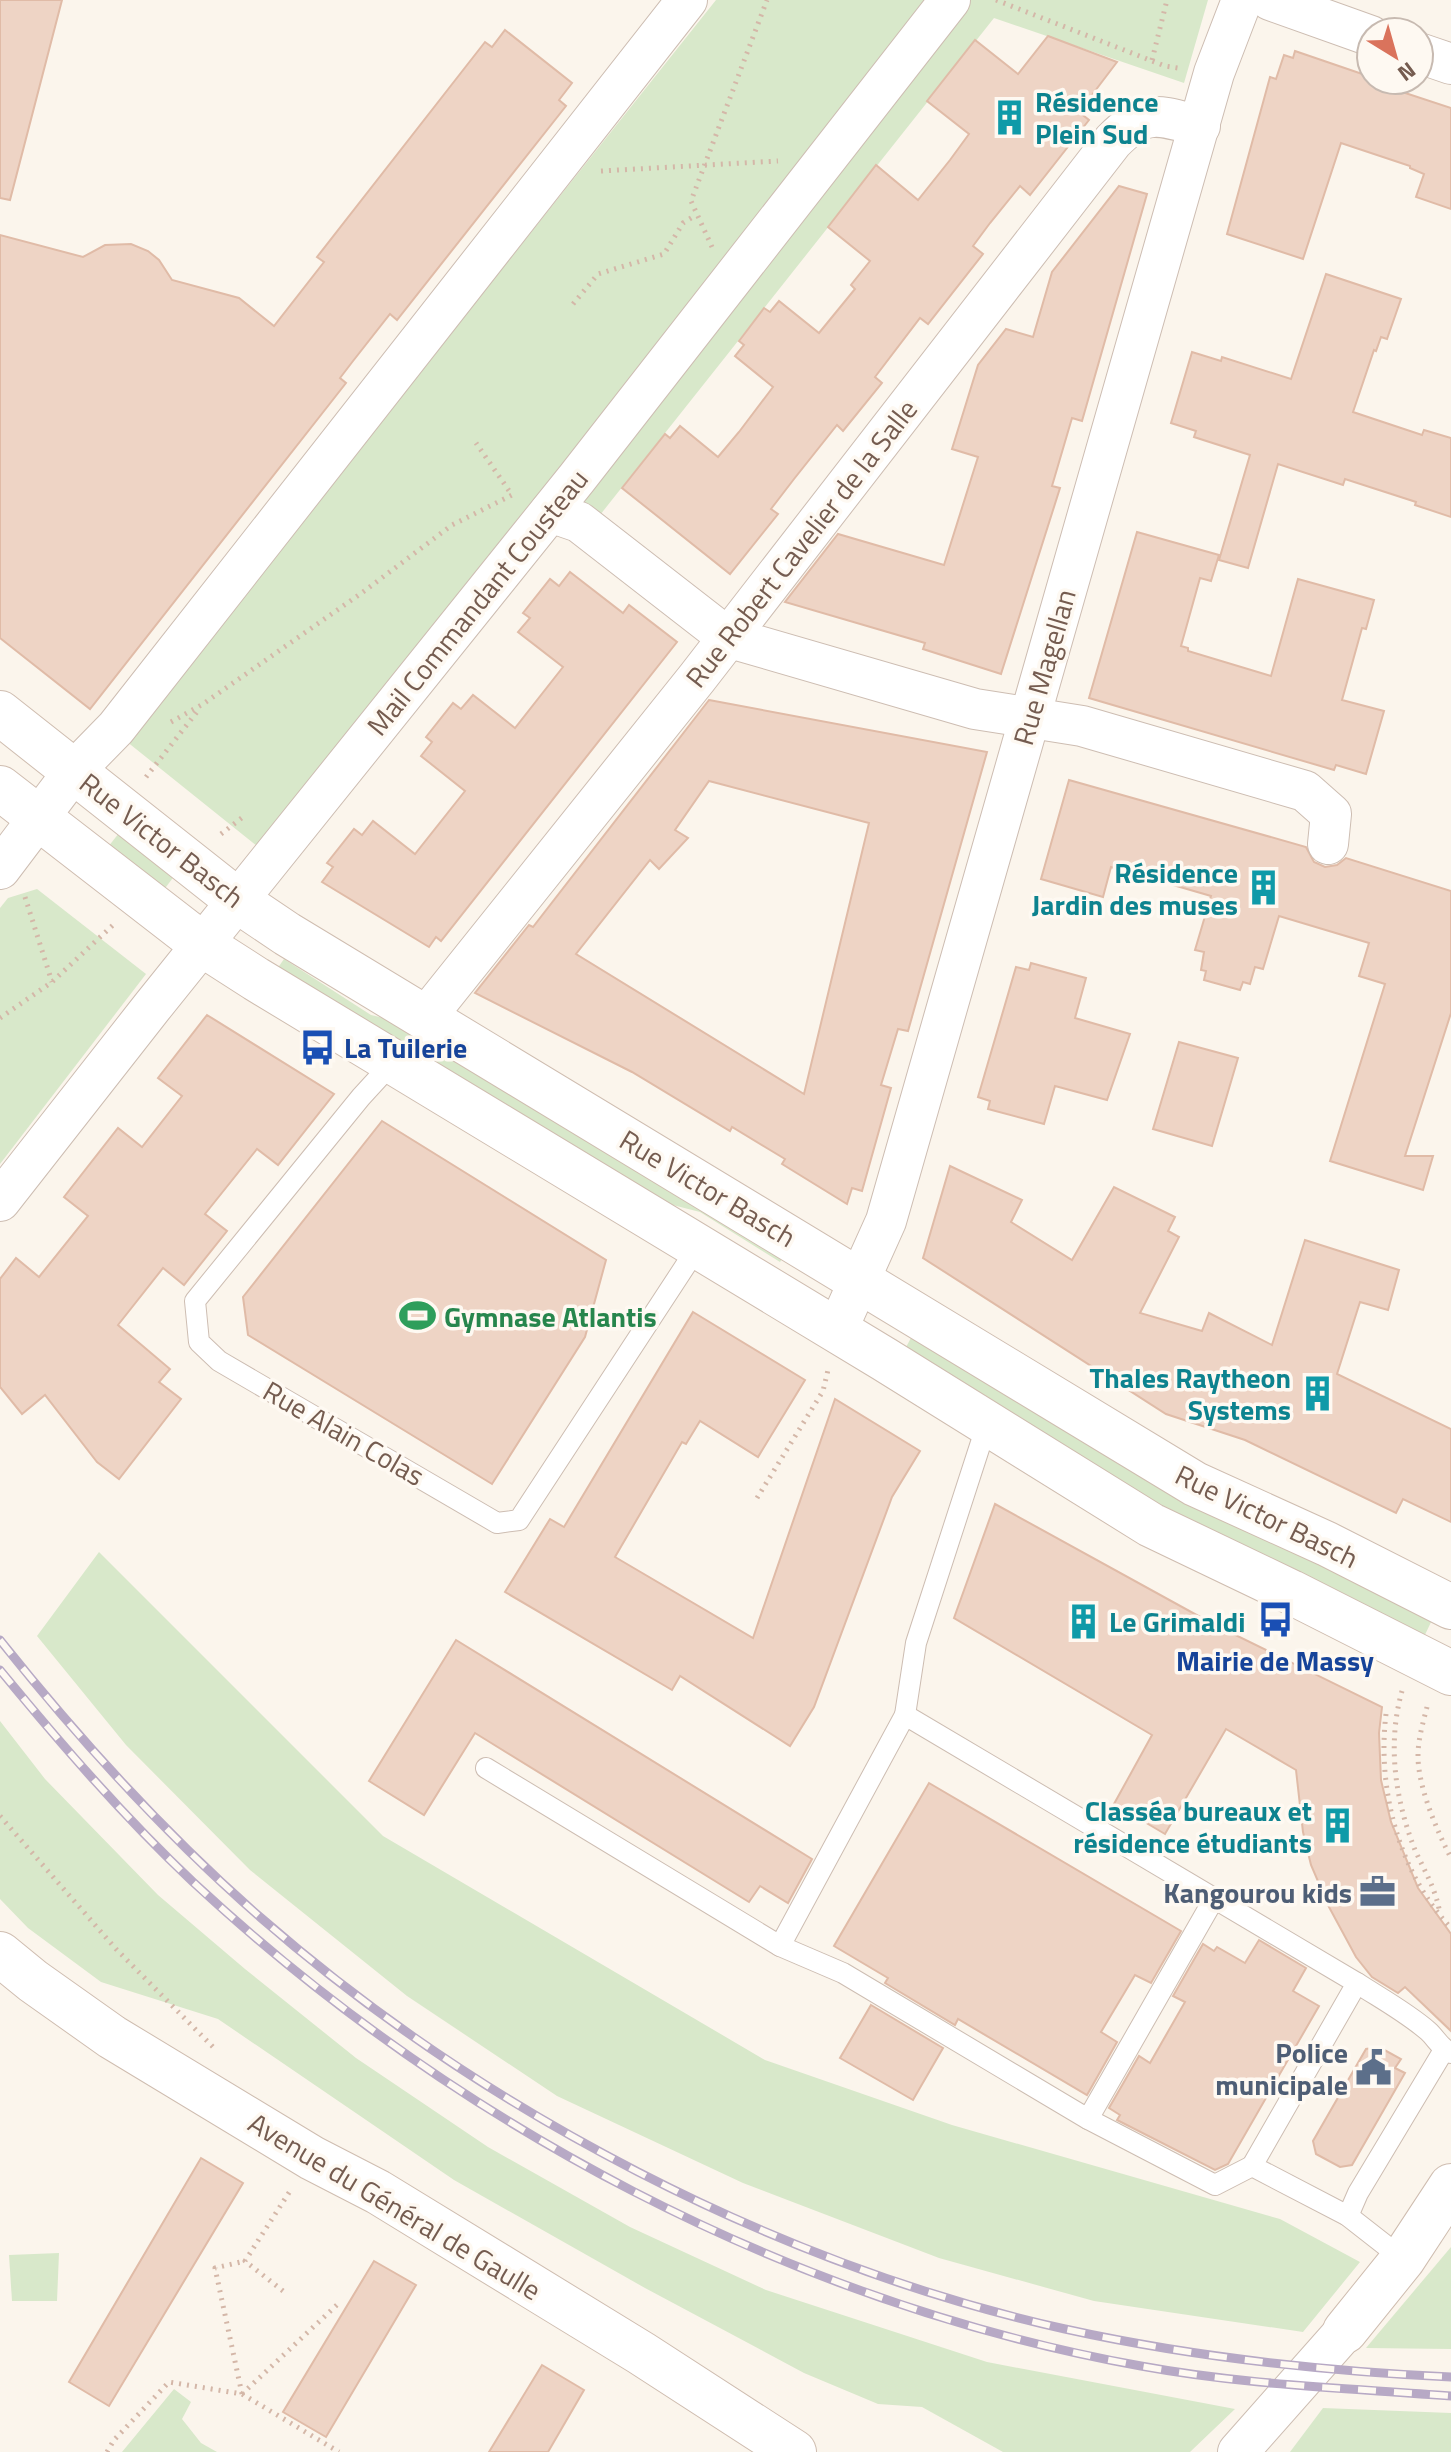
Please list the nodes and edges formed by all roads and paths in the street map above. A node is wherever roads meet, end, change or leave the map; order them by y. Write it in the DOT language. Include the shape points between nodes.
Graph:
graph roads {
  1 [pos="687,0"];
  2 [pos="767,0"];
  3 [pos="950,0"];
  4 [pos="996,0"];
  5 [pos="1167,0"];
  6 [pos="1242,0"];
  7 [pos="1284,2"];
  8 [pos="1355,30"];
  9 [pos="1152,60"];
  10 [pos="1214,73"];
  11 [pos="1200,126"];
  12 [pos="827,159"];
  13 [pos="705,164"];
  14 [pos="587,172"];
  15 [pos="696,215"];
  16 [pos="731,283"];
  17 [pos="573,304"];
  18 [pos="476,443"];
  19 [pos="550,512"];
  20 [pos="727,637"];
  21 [pos="203,704"];
  22 [pos="0,713"];
  23 [pos="1029,719"];
  24 [pos="169,724"];
  25 [pos="74,771"];
  26 [pos="146,777"];
  27 [pos="0,788"];
  28 [pos="243,817"];
  29 [pos="38,818"];
  30 [pos="221,834"];
  31 [pos="1328,844"];
  32 [pos="12,880"];
  33 [pos="238,901"];
  34 [pos="113,925"];
  35 [pos="203,945"];
  36 [pos="52,982"];
  37 [pos="0,1018"];
  38 [pos="425,1018"];
  39 [pos="394,1061"];
  40 [pos="0,1201"];
  41 [pos="697,1248"];
  42 [pos="858,1280"];
  43 [pos="837,1330"];
  44 [pos="987,1424"];
  45 [pos="757,1498"];
  46 [pos="1451,1607"];
  47 [pos="1446,1670"];
  48 [pos="1403,1690"];
  49 [pos="1386,1714"];
  50 [pos="905,1715"];
  51 [pos="486,1768"];
  52 [pos="1451,1858"];
  53 [pos="1215,1897"];
  54 [pos="1440,1914"];
  55 [pos="1451,1917"];
  56 [pos="1445,1922"];
  57 [pos="1451,1928"];
  58 [pos="780,1946"];
  59 [pos="0,1954"];
  60 [pos="1357,1983"];
  61 [pos="1398,1993"];
  62 [pos="1417,2023"];
  63 [pos="1448,2052"];
  64 [pos="1088,2119"];
  65 [pos="1252,2166"];
  66 [pos="1451,2186"];
  67 [pos="290,2191"];
  68 [pos="1348,2216"];
  69 [pos="1403,2259"];
  70 [pos="245,2261"];
  71 [pos="283,2291"];
  72 [pos="340,2302"];
  73 [pos="1345,2331"];
  74 [pos="242,2394"];
  75 [pos="107,2452"];
  76 [pos="339,2452"];
  77 [pos="794,2452"];
  78 [pos="1238,2452"];
  1 -- 25 [label="street" via="116,728"];
  2 -- 13 [label="path"];
  3 -- 12 [label="street, Mail Commandant Cousteau"];
  4 -- 9 [label="path"];
  5 -- 9 [label="path"];
  6 -- 10 [label="street, Rue Magellan"];
  7 -- 8 [label="street"];
  9 -- 10 [label="path"];
  10 -- 11 [label="street, Rue Magellan"];
  11 -- 20 [label="street, Rue Robert Cavelier de la Salle" via="1162,116 1133,122 1113,141"];
  11 -- 23 [label="street, Rue Magellan"];
  12 -- 13 [label="path"];
  12 -- 16 [label="street, Mail Commandant Cousteau"];
  13 -- 14 [label="path"];
  13 -- 15 [label="path" via="691,201"];
  15 -- 16 [label="path"];
  15 -- 17 [label="path" via="683,223 664,254 598,274"];
  16 -- 19 [label="street, Mail Commandant Cousteau"];
  18 -- 21 [label="path" via="512,495 452,525"];
  19 -- 20 [label="street" via="579,522"];
  19 -- 33 [label="street, Mail Commandant Cousteau"];
  20 -- 23 [label="street" via="975,709"];
  20 -- 38 [label="street, Rue Robert Cavelier de la Salle"];
  21 -- 24 [label="path"];
  21 -- 26 [label="path"];
  22 -- 25 [label="street, Rue Victor Basch"];
  23 -- 31 [label="street" via="1082,726 1305,791 1331,814"];
  23 -- 42 [label="street, Rue Magellan" via="886,1221"];
  25 -- 29 [label="street"];
  25 -- 33 [label="street, Rue Victor Basch"];
  27 -- 29 [label="street, Rue Victor Basch"];
  28 -- 30 [label="path"];
  29 -- 32 [label="street"];
  29 -- 35 [label="street, Rue Victor Basch"];
  32 -- 36 [label="path"];
  33 -- 35 [label="street, Mail Commandant Cousteau"];
  33 -- 38 [label="street, Rue Victor Basch"];
  34 -- 36 [label="path"];
  35 -- 39 [label="street, Rue Victor Basch"];
  35 -- 40 [label="street, Mail Commandant Cousteau"];
  36 -- 37 [label="path"];
  38 -- 42 [label="street, Rue Victor Basch"];
  39 -- 41 [label="street, Rue Victor Basch"];
  39 -- 41 [label="lane, Rue Alain Colas" via="195,1301 199,1342 219,1361 497,1523 519,1520"];
  41 -- 43 [label="street, Rue Victor Basch"];
  42 -- 43 [label="street, Rue Magellan"];
  42 -- 46 [label="street, Rue Victor Basch" via="1195,1484"];
  43 -- 44 [label="street, Rue Victor Basch"];
  43 -- 45 [label="path" via="823,1391"];
  44 -- 47 [label="street, Rue Victor Basch" via="1151,1525"];
  44 -- 50 [label="lane" via="916,1643"];
  47 -- 52 [label="path" via="1421,1728 1418,1756 1421,1779"];
  48 -- 54 [label="path" via="1395,1714 1393,1771 1408,1831 1437,1892"];
  49 -- 54 [label="path" via="1384,1766 1394,1822 1409,1865"];
  50 -- 53 [label="lane"];
  50 -- 58 [label="lane"];
  51 -- 58 [label="lane"];
  53 -- 60 [label="lane"];
  53 -- 64 [label="lane"];
  54 -- 56 [label="path"];
  55 -- 56 [label="path"];
  56 -- 57 [label="path"];
  58 -- 64 [label="lane" via="843,1973"];
  59 -- 77 [label="street, Avenue du Général de Gaulle" via="112,2037 378,2192"];
  60 -- 62 [label="lane"];
  60 -- 65 [label="lane"];
  61 -- 62 [label="lane"];
  62 -- 63 [label="lane"];
  63 -- 68 [label="lane"];
  64 -- 65 [label="lane" via="1215,2185"];
  65 -- 68 [label="lane"];
  66 -- 69 [label="street"];
  67 -- 70 [label="path"];
  68 -- 69 [label="lane"];
  69 -- 73 [label="street"];
  70 -- 71 [label="path"];
  70 -- 74 [label="path" via="215,2268"];
  72 -- 74 [label="path"];
  73 -- 78 [label="street"];
  74 -- 75 [label="path" via="169,2382"];
  74 -- 76 [label="path"];
}
